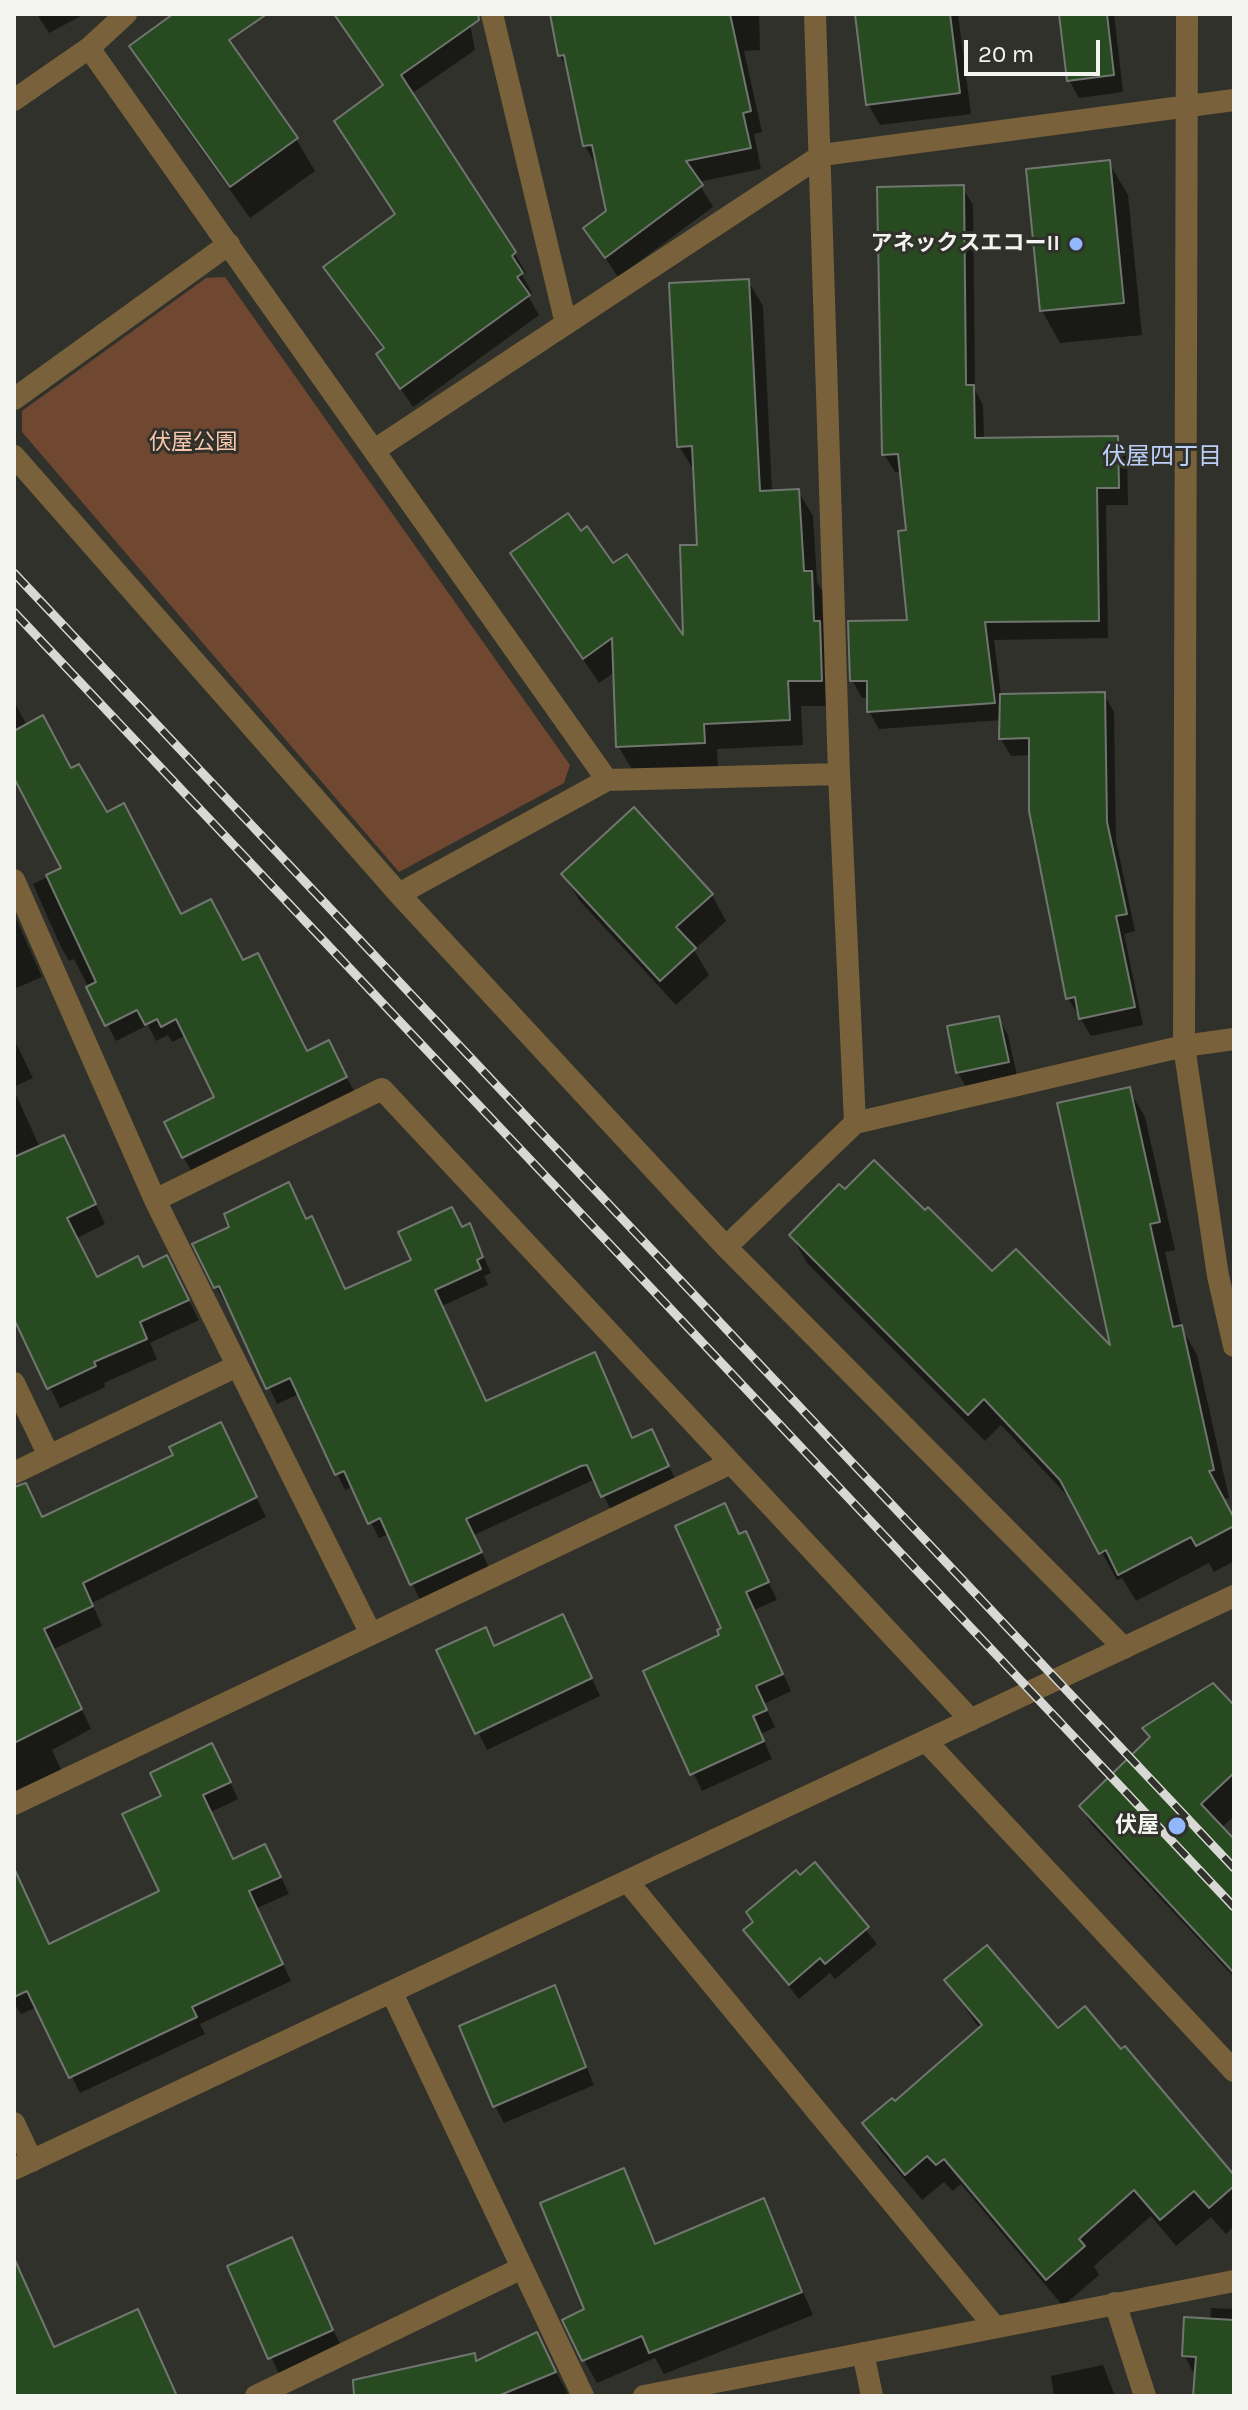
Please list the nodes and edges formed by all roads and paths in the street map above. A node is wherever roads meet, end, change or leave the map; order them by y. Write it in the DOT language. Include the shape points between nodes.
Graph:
graph roads {
  1 [pos="126,14"];
  2 [pos="492,14"];
  3 [pos="815,14"];
  4 [pos="1187,14"];
  5 [pos="89,48"];
  6 [pos="14,100"];
  7 [pos="1234,100"];
  8 [pos="1188,106"];
  9 [pos="822,155"];
  10 [pos="229,244"];
  11 [pos="566,324"];
  12 [pos="14,399"];
  13 [pos="376,449"];
  14 [pos="14,456"];
  15 [pos="839,774"];
  16 [pos="607,780"];
  17 [pos="14,880"];
  18 [pos="399,894"];
  19 [pos="1234,1039"];
  20 [pos="1184,1046"];
  21 [pos="855,1123"];
  22 [pos="155,1200"];
  23 [pos="726,1247"];
  24 [pos="1234,1346"];
  25 [pos="237,1366"];
  26 [pos="14,1383"];
  27 [pos="49,1456"];
  28 [pos="731,1463"];
  29 [pos="14,1473"];
  30 [pos="1234,1596"];
  31 [pos="371,1634"];
  32 [pos="1124,1648"];
  33 [pos="971,1720"];
  34 [pos="926,1741"];
  35 [pos="14,1804"];
  36 [pos="628,1882"];
  37 [pos="392,1993"];
  38 [pos="1234,2071"];
  39 [pos="14,2123"];
  40 [pos="23,2165"];
  41 [pos="522,2268"];
  42 [pos="1234,2281"];
  43 [pos="1115,2303"];
  44 [pos="995,2327"];
  45 [pos="863,2353"];
  46 [pos="298,2386"];
  47 [pos="256,2396"];
  48 [pos="583,2396"];
  49 [pos="644,2396"];
  50 [pos="872,2396"];
  51 [pos="1145,2396"];
  1 -- 5 [label="street"];
  2 -- 11 [label="street"];
  3 -- 9 [label="street"];
  4 -- 8 [label="street"];
  5 -- 6 [label="street"];
  5 -- 10 [label="street"];
  7 -- 8 [label="street"];
  8 -- 9 [label="street"];
  8 -- 20 [label="street"];
  9 -- 11 [label="street"];
  9 -- 15 [label="street"];
  10 -- 12 [label="street"];
  10 -- 13 [label="street"];
  11 -- 13 [label="street"];
  13 -- 16 [label="street"];
  14 -- 18 [label="street"];
  15 -- 16 [label="street"];
  15 -- 21 [label="street"];
  16 -- 18 [label="street"];
  17 -- 22 [label="street"];
  18 -- 23 [label="street"];
  19 -- 20 [label="street"];
  20 -- 21 [label="street"];
  20 -- 24 [label="street" via="1218,1276"];
  21 -- 23 [label="street"];
  22 -- 25 [label="street"];
  22 -- 28 [label="street" via="382,1089"];
  23 -- 32 [label="street"];
  25 -- 27 [label="street"];
  25 -- 31 [label="street"];
  26 -- 27 [label="street"];
  27 -- 29 [label="street"];
  28 -- 31 [label="street"];
  28 -- 33 [label="street"];
  30 -- 32 [label="street"];
  31 -- 35 [label="street"];
  32 -- 33 [label="street"];
  33 -- 34 [label="street"];
  34 -- 36 [label="street"];
  34 -- 38 [label="street"];
  36 -- 37 [label="street"];
  36 -- 44 [label="street"];
  37 -- 40 [label="street"];
  37 -- 41 [label="street"];
  39 -- 40 [label="street"];
  41 -- 46 [label="street"];
  41 -- 48 [label="street"];
  42 -- 43 [label="street"];
  43 -- 44 [label="street"];
  43 -- 51 [label="street"];
  44 -- 45 [label="street"];
  45 -- 49 [label="street"];
  45 -- 50 [label="street"];
  46 -- 47 [label="street"];
}
